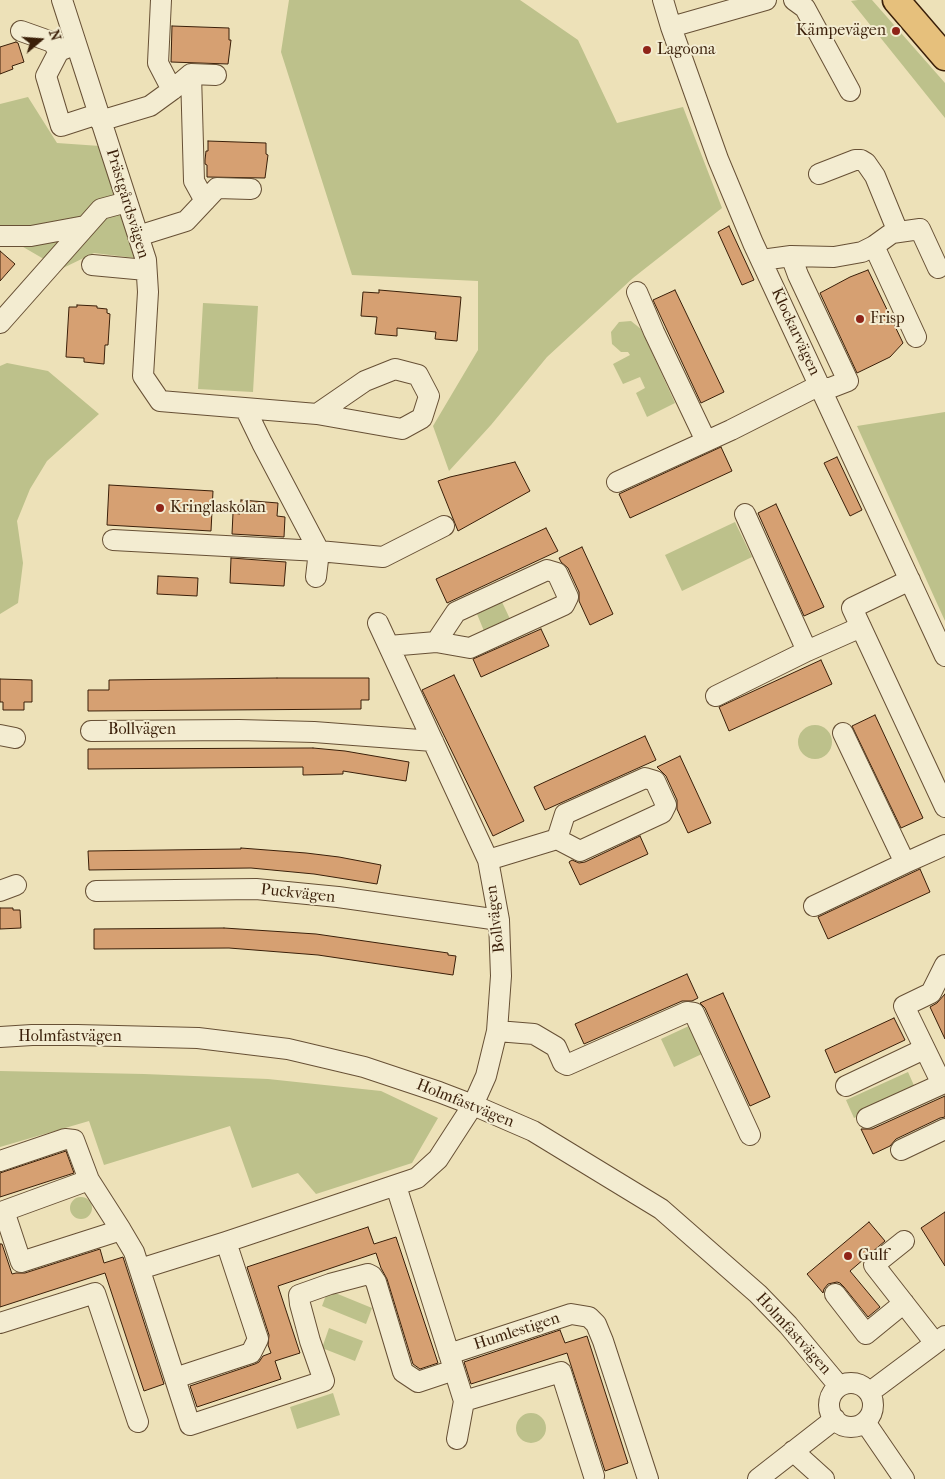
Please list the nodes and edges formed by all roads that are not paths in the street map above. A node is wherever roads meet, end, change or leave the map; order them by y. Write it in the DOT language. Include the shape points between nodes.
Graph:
graph roads {
  1 [pos="62,0"];
  2 [pos="161,0"];
  3 [pos="663,0"];
  4 [pos="766,0"];
  5 [pos="794,0"];
  6 [pos="900,4"];
  7 [pos="671,27"];
  8 [pos="21,30"];
  9 [pos="67,48"];
  10 [pos="945,57"];
  11 [pos="191,74"];
  12 [pos="216,75"];
  13 [pos="172,90"];
  14 [pos="850,91"];
  15 [pos="99,117"];
  16 [pos="819,174"];
  17 [pos="251,189"];
  18 [pos="205,201"];
  19 [pos="127,202"];
  20 [pos="86,226"];
  21 [pos="898,232"];
  22 [pos="0,236"];
  23 [pos="138,236"];
  24 [pos="874,246"];
  25 [pos="791,256"];
  26 [pos="762,262"];
  27 [pos="92,265"];
  28 [pos="938,268"];
  29 [pos="146,270"];
  30 [pos="637,292"];
  31 [pos="0,322"];
  32 [pos="916,337"];
  33 [pos="822,388"];
  34 [pos="245,408"];
  35 [pos="317,414"];
  36 [pos="706,442"];
  37 [pos="617,482"];
  38 [pos="745,514"];
  39 [pos="444,526"];
  40 [pos="113,540"];
  41 [pos="319,551"];
  42 [pos="316,577"];
  43 [pos="910,580"];
  44 [pos="378,623"];
  45 [pos="860,627"];
  46 [pos="436,642"];
  47 [pos="389,646"];
  48 [pos="808,651"];
  49 [pos="945,656"];
  50 [pos="716,696"];
  51 [pos="91,730"];
  52 [pos="843,733"];
  53 [pos="433,742"];
  54 [pos="945,808"];
  55 [pos="557,839"];
  56 [pos="945,845"];
  57 [pos="488,860"];
  58 [pos="905,863"];
  59 [pos="96,891"];
  60 [pos="814,906"];
  61 [pos="499,920"];
  62 [pos="945,966"];
  63 [pos="497,1031"];
  64 [pos="0,1038"];
  65 [pos="924,1048"];
  66 [pos="846,1086"];
  67 [pos="473,1105"];
  68 [pos="866,1118"];
  69 [pos="945,1129"];
  70 [pos="750,1135"];
  71 [pos="901,1150"];
  72 [pos="0,1161"];
  73 [pos="89,1180"];
  74 [pos="396,1186"];
  75 [pos="121,1230"];
  76 [pos="904,1241"];
  77 [pos="226,1242"];
  78 [pos="140,1270"];
  79 [pos="835,1294"];
  80 [pos="904,1303"];
  81 [pos="0,1323"];
  82 [pos="940,1339"];
  83 [pos="451,1362"];
  84 [pos="175,1378"];
  85 [pos="839,1386"];
  86 [pos="870,1392"];
  87 [pos="464,1401"];
  88 [pos="835,1419"];
  89 [pos="138,1422"];
  90 [pos="865,1422"];
  91 [pos="458,1439"];
  92 [pos="793,1451"];
  93 [pos="594,1476"];
  94 [pos="648,1479"];
  95 [pos="758,1479"];
  96 [pos="824,1479"];
  97 [pos="904,1479"];
  1 -- 9 [label="street, Prästgårdsvägen"];
  2 -- 13 [label="street" via="158,63"];
  3 -- 7 [label="street, Klockarvägen"];
  4 -- 7 [label="street"];
  5 -- 14 [label="street" via="805,8"];
  6 -- 10 [label="main road"];
  7 -- 26 [label="street, Klockarvägen" via="718,159"];
  8 -- 9 [label="street"];
  9 -- 15 [label="street, Prästgårdsvägen"];
  9 -- 15 [label="street" via="46,76 61,126"];
  11 -- 12 [label="street"];
  11 -- 13 [label="street"];
  11 -- 18 [label="street" via="194,181"];
  13 -- 15 [label="street" via="150,106"];
  15 -- 19 [label="street, Prästgårdsvägen"];
  16 -- 21 [label="street" via="855,160 866,163 875,176"];
  17 -- 18 [label="street" via="217,188"];
  18 -- 23 [label="street" via="186,222"];
  19 -- 20 [label="street" via="100,209"];
  19 -- 23 [label="street, Prästgårdsvägen"];
  20 -- 22 [label="street" via="31,236"];
  20 -- 31 [label="street"];
  21 -- 24 [label="street" via="892,232"];
  21 -- 28 [label="street" via="920,229"];
  23 -- 29 [label="street, Prästgårdsvägen"];
  24 -- 25 [label="street" via="862,252 834,257"];
  24 -- 32 [label="street"];
  25 -- 26 [label="street"];
  25 -- 33 [label="street" via="848,381"];
  26 -- 33 [label="street, Klockarvägen"];
  27 -- 29 [label="street"];
  29 -- 34 [label="street, Prästgårdsvägen" via="148,292 143,376 160,401"];
  30 -- 36 [label="street"];
  33 -- 36 [label="street" via="814,388"];
  33 -- 43 [label="street, Klockarvägen"];
  34 -- 35 [label="street, Prästgårdsvägen"];
  34 -- 41 [label="street"];
  35 -- 35 [label="street, Prästgårdsvägen" via="402,429 422,418 429,396 418,375 395,368 365,381"];
  36 -- 37 [label="street"];
  38 -- 48 [label="street"];
  39 -- 41 [label="street" via="383,557"];
  40 -- 41 [label="street"];
  41 -- 42 [label="street"];
  43 -- 45 [label="street" via="852,608"];
  43 -- 49 [label="street, Klockarvägen"];
  44 -- 47 [label="street, Bollvägen"];
  45 -- 48 [label="street"];
  45 -- 54 [label="street"];
  46 -- 46 [label="street" via="456,612 547,570 557,573 568,597 564,605 470,648"];
  46 -- 47 [label="street"];
  47 -- 53 [label="street, Bollvägen"];
  48 -- 50 [label="street"];
  51 -- 53 [label="street, Bollvägen" via="314,732"];
  52 -- 58 [label="street"];
  53 -- 57 [label="street, Bollvägen"];
  55 -- 55 [label="street" via="565,814 645,778 655,781 666,805 662,813 580,851"];
  55 -- 57 [label="street"];
  56 -- 58 [label="street"];
  57 -- 61 [label="street, Bollvägen"];
  58 -- 60 [label="street"];
  59 -- 61 [label="street, Puckvägen" via="256,889"];
  61 -- 63 [label="street, Bollvägen" via="501,976"];
  62 -- 65 [label="street" via="931,993 904,1006"];
  63 -- 67 [label="street, Bollvägen" via="486,1076"];
  63 -- 70 [label="street" via="534,1034 556,1047 567,1065 687,1012 694,1013"];
  64 -- 67 [label="street, Holmfastvägen" via="32,1035 198,1038 288,1049 364,1067"];
  65 -- 66 [label="street"];
  65 -- 68 [label="street" via="942,1084"];
  67 -- 74 [label="street" via="438,1159 417,1178"];
  67 -- 85 [label="street, Holmfastvägen" via="533,1131 661,1209 758,1294"];
  69 -- 71 [label="street"];
  72 -- 73 [label="street" via="65,1139 74,1140"];
  73 -- 75 [label="street"];
  73 -- 75 [label="street" via="4,1211 21,1262"];
  74 -- 77 [label="street"];
  74 -- 83 [label="street"];
  75 -- 78 [label="street"];
  76 -- 80 [label="street" via="874,1265"];
  77 -- 78 [label="street"];
  77 -- 84 [label="street" via="258,1339 251,1353"];
  78 -- 84 [label="street"];
  79 -- 80 [label="street" via="866,1334"];
  80 -- 82 [label="street"];
  81 -- 89 [label="street" via="95,1293"];
  82 -- 86 [label="street"];
  83 -- 84 [label="street, Humlestigen" via="418,1382 403,1372 376,1282 368,1274 299,1295 324,1380 190,1425"];
  83 -- 87 [label="street"];
  83 -- 94 [label="street, Humlestigen" via="572,1314 589,1317 596,1324 603,1341"];
  85 -- 86 [label="street, Holmfastvägen" via="855,1383"];
  85 -- 88 [label="street, Holmfastvägen" via="830,1402"];
  86 -- 90 [label="street" via="873,1408"];
  87 -- 91 [label="street"];
  87 -- 93 [label="street" via="561,1372"];
  88 -- 90 [label="street" via="850,1427"];
  88 -- 92 [label="street"];
  90 -- 97 [label="street"];
  92 -- 95 [label="street"];
  92 -- 96 [label="street"];
}
